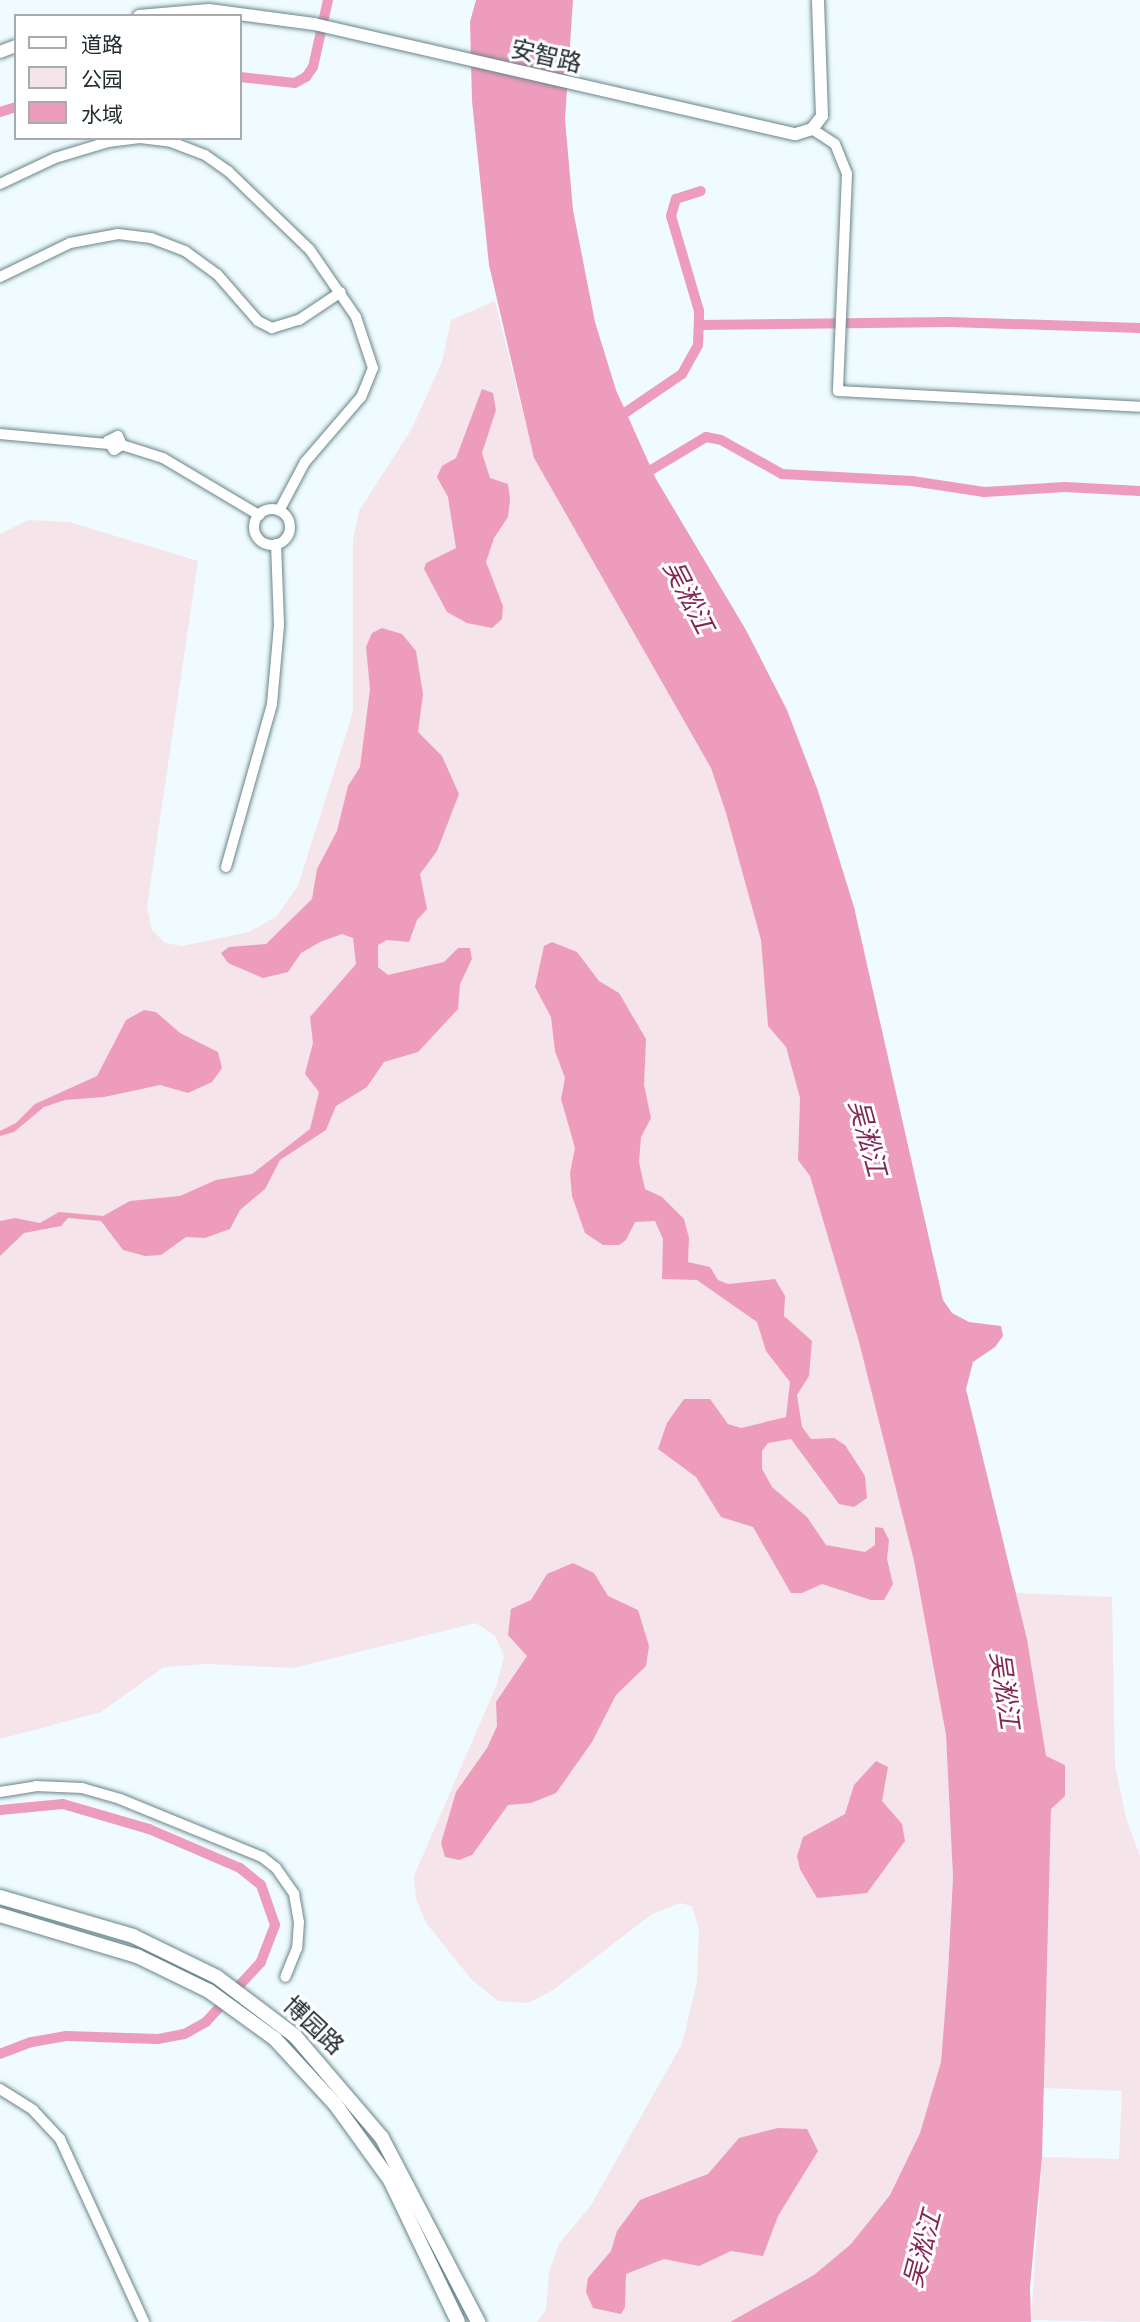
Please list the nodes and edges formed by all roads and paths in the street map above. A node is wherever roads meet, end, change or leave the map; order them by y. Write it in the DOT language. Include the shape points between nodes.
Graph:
graph roads {
  1 [pos="818,0"];
  2 [pos="162,14"];
  3 [pos="239,14"];
  4 [pos="242,14"];
  5 [pos="812,129"];
  6 [pos="124,140"];
  7 [pos="151,140"];
  8 [pos="0,184"];
  9 [pos="0,277"];
  10 [pos="341,292"];
  11 [pos="1140,407"];
  12 [pos="0,434"];
  13 [pos="279,511"];
  14 [pos="259,515"];
  15 [pos="276,544"];
  16 [pos="226,867"];
  17 [pos="0,1792"];
  18 [pos="0,1897"];
  19 [pos="0,1915"];
  20 [pos="285,1977"];
  21 [pos="0,2089"];
  22 [pos="144,2322"];
  23 [pos="458,2322"];
  24 [pos="478,2322"];
  1 -- 5 [label="street" via="822,116"];
  2 -- 3 [label="street, 安智路" via="209,10"];
  4 -- 5 [label="street, 安智路" via="314,24 761,130 796,134"];
  5 -- 11 [label="street" via="835,144 847,174 838,391"];
  6 -- 8 [label="street" via="55,158"];
  7 -- 10 [label="street" via="188,147 229,172 274,211"];
  9 -- 10 [label="street" via="70,243 118,234 186,251 217,274 258,321 272,328 299,320"];
  10 -- 13 [label="street" via="362,330 372,362 362,397 305,462"];
  12 -- 14 [label="street" via="107,444 115,435 122,444 202,477"];
  13 -- 14 [label="street"];
  13 -- 15 [label="street" via="290,529"];
  14 -- 15 [label="street" via="256,533 266,544"];
  15 -- 16 [label="street" via="279,625 272,704"];
  17 -- 20 [label="street" via="36,1786 82,1788 262,1857 293,1894 299,1922 297,1948"];
  18 -- 24 [label="main road, 博园路" via="133,1936 217,1977 324,2065 382,2138"];
  19 -- 23 [label="main road, 博园路" via="137,1956 209,1991 309,2073 396,2190"];
  21 -- 22 [label="street" via="33,2109 60,2138"];
}
